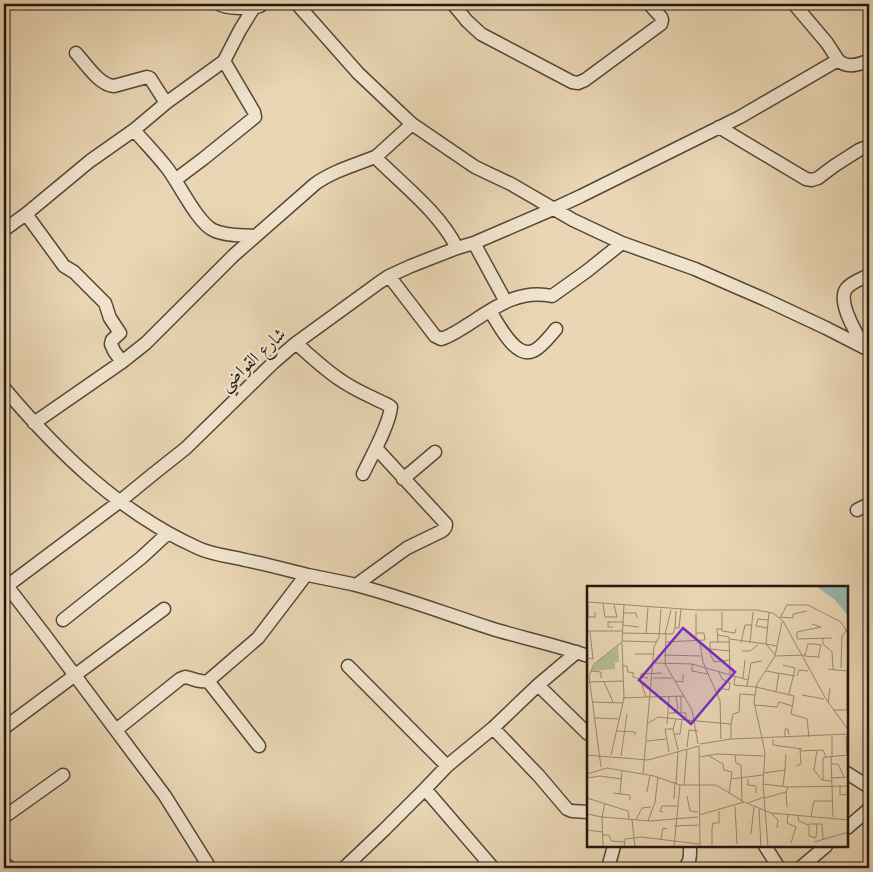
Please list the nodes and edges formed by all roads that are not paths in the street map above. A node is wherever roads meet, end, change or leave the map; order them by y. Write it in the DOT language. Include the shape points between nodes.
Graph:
graph roads {
  1 [pos="219,4"];
  2 [pos="297,4"];
  3 [pos="453,4"];
  4 [pos="650,4"];
  5 [pos="794,4"];
  6 [pos="258,5"];
  7 [pos="76,53"];
  8 [pos="838,60"];
  9 [pos="869,60"];
  10 [pos="224,61"];
  11 [pos="166,103"];
  12 [pos="412,124"];
  13 [pos="719,127"];
  14 [pos="134,130"];
  15 [pos="869,146"];
  16 [pos="375,157"];
  17 [pos="175,180"];
  18 [pos="554,209"];
  19 [pos="26,214"];
  20 [pos="4,230"];
  21 [pos="254,236"];
  22 [pos="474,243"];
  23 [pos="622,243"];
  24 [pos="457,248"];
  25 [pos="869,275"];
  26 [pos="389,276"];
  27 [pos="506,302"];
  28 [pos="490,310"];
  29 [pos="556,329"];
  30 [pos="296,343"];
  31 [pos="866,349"];
  32 [pos="122,362"];
  33 [pos="4,388"];
  34 [pos="34,423"];
  35 [pos="376,448"];
  36 [pos="435,452"];
  37 [pos="363,474"];
  38 [pos="403,479"];
  39 [pos="119,502"];
  40 [pos="869,504"];
  41 [pos="857,510"];
  42 [pos="168,533"];
  43 [pos="306,575"];
  44 [pos="5,584"];
  45 [pos="356,585"];
  46 [pos="164,609"];
  47 [pos="63,620"];
  48 [pos="582,654"];
  49 [pos="348,666"];
  50 [pos="74,675"];
  51 [pos="208,681"];
  52 [pos="538,685"];
  53 [pos="4,728"];
  54 [pos="493,728"];
  55 [pos="116,730"];
  56 [pos="587,733"];
  57 [pos="259,746"];
  58 [pos="447,766"];
  59 [pos="848,774"];
  60 [pos="63,776"];
  61 [pos="869,787"];
  62 [pos="425,789"];
  63 [pos="869,809"];
  64 [pos="587,812"];
  65 [pos="4,817"];
  66 [pos="848,827"];
  67 [pos="614,847"];
  68 [pos="689,847"];
  69 [pos="765,847"];
  70 [pos="825,847"];
  71 [pos="4,863"];
  72 [pos="10,868"];
  73 [pos="210,868"];
  74 [pos="344,868"];
  75 [pos="493,868"];
  76 [pos="608,868"];
  77 [pos="684,868"];
  78 [pos="779,868"];
  79 [pos="800,868"];
  1 -- 6 [label="street" via="223,7"];
  2 -- 12 [label="street" via="358,73"];
  3 -- 4 [label="street" via="481,34 578,83 661,24 661,16"];
  5 -- 8 [label="street"];
  6 -- 10 [label="street"];
  7 -- 11 [label="street" via="109,86 150,78"];
  8 -- 9 [label="street" via="849,66"];
  8 -- 13 [label="street, شارع القواضي"];
  10 -- 11 [label="street"];
  10 -- 17 [label="street" via="255,117"];
  11 -- 14 [label="street"];
  12 -- 16 [label="street"];
  12 -- 18 [label="street" via="475,166"];
  13 -- 15 [label="street" via="812,180"];
  13 -- 18 [label="street, شارع القواضي"];
  14 -- 17 [label="street"];
  14 -- 19 [label="street" via="90,161"];
  16 -- 21 [label="street" via="320,180"];
  16 -- 24 [label="street" via="444,227"];
  17 -- 21 [label="street" via="212,230"];
  18 -- 22 [label="street, شارع القواضي"];
  18 -- 23 [label="street"];
  19 -- 20 [label="street"];
  19 -- 32 [label="street" via="64,266 105,302 119,331 110,344"];
  21 -- 32 [label="street" via="164,326"];
  22 -- 24 [label="street, شارع القواضي"];
  22 -- 27 [label="street"];
  23 -- 27 [label="street" via="552,296 530,294"];
  23 -- 31 [label="street" via="755,295"];
  24 -- 26 [label="street, شارع القواضي"];
  25 -- 31 [label="street" via="852,284 843,295 846,310"];
  26 -- 28 [label="street" via="435,336 441,339"];
  26 -- 30 [label="street, شارع القواضي"];
  27 -- 28 [label="street"];
  28 -- 29 [label="street" via="515,348 522,352 534,351"];
  30 -- 35 [label="street" via="340,379 390,406"];
  30 -- 39 [label="street, شارع القواضي" via="186,448"];
  32 -- 34 [label="street"];
  33 -- 34 [label="street"];
  34 -- 39 [label="street"];
  35 -- 37 [label="street"];
  35 -- 38 [label="street"];
  36 -- 38 [label="street"];
  38 -- 45 [label="street" via="446,524 445,529 407,548"];
  39 -- 42 [label="street"];
  39 -- 44 [label="street, شارع القواضي"];
  40 -- 41 [label="street"];
  42 -- 43 [label="street" via="213,554"];
  42 -- 47 [label="street"];
  43 -- 45 [label="street"];
  43 -- 51 [label="street" via="258,638"];
  44 -- 50 [label="street"];
  45 -- 48 [label="street"];
  46 -- 50 [label="street"];
  48 -- 52 [label="street"];
  49 -- 58 [label="street"];
  50 -- 53 [label="street"];
  50 -- 55 [label="street"];
  51 -- 55 [label="street" via="180,679"];
  51 -- 57 [label="street"];
  52 -- 54 [label="street"];
  52 -- 56 [label="street"];
  54 -- 58 [label="street"];
  54 -- 64 [label="street" via="567,809"];
  55 -- 73 [label="street" via="165,796"];
  58 -- 62 [label="street"];
  59 -- 61 [label="street"];
  60 -- 65 [label="street"];
  62 -- 74 [label="street"];
  62 -- 75 [label="street"];
  63 -- 66 [label="street"];
  67 -- 76 [label="street"];
  68 -- 77 [label="street" via="690,858"];
  69 -- 78 [label="street"];
  70 -- 79 [label="street"];
  71 -- 72 [label="street"];
}
